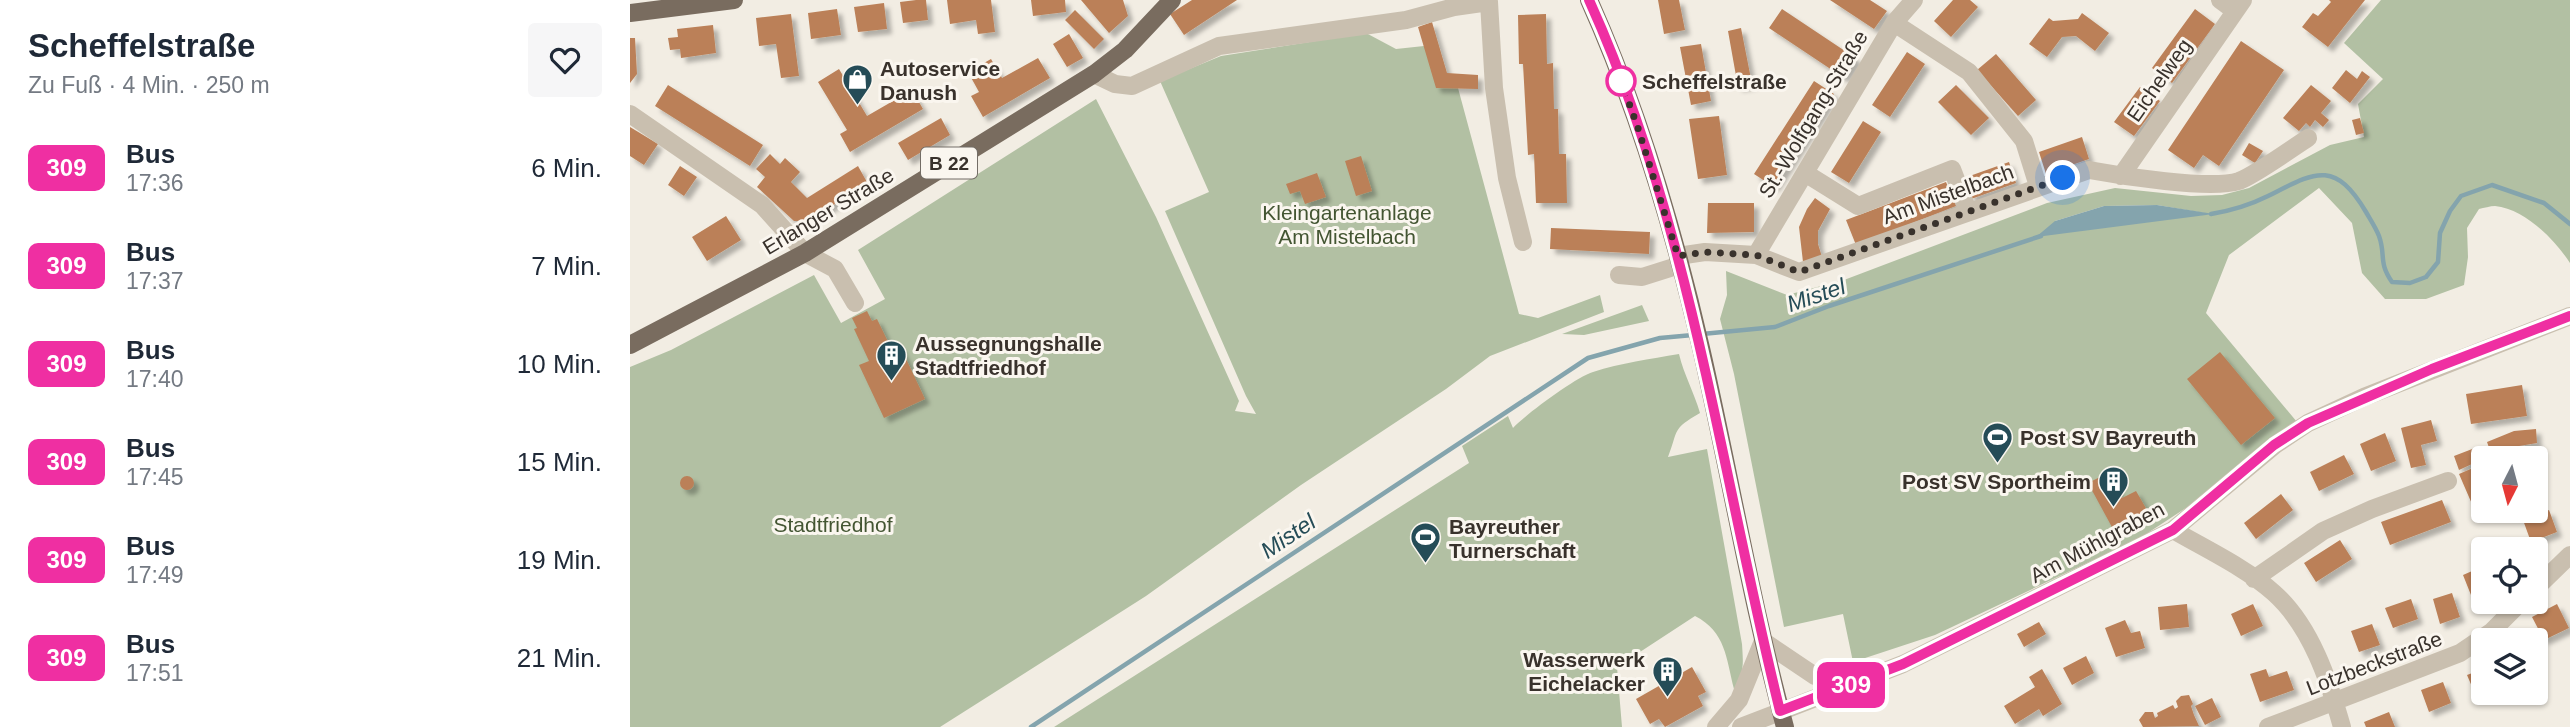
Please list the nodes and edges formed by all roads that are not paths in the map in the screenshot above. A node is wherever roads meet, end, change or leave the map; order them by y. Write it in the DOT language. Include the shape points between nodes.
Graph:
graph roads {
  1 [pos="734,0"];
  2 [pos="1172,0"];
  3 [pos="1914,0"];
  4 [pos="2220,0"];
  5 [pos="1592,3"];
  6 [pos="2239,6"];
  7 [pos="630,13"];
  8 [pos="1894,23"];
  9 [pos="1094,74"];
  10 [pos="630,114"];
  11 [pos="2308,138"];
  12 [pos="1805,173"];
  13 [pos="2121,176"];
  14 [pos="2038,187"];
  15 [pos="1968,211"];
  16 [pos="1523,242"];
  17 [pos="805,253"];
  18 [pos="1756,255"];
  19 [pos="1679,261"];
  20 [pos="1619,275"];
  21 [pos="855,303"];
  22 [pos="2570,316"];
  23 [pos="630,345"];
  24 [pos="2448,481"];
  25 [pos="2173,530"];
  26 [pos="2570,555"];
  27 [pos="2548,576"];
  28 [pos="2254,579"];
  29 [pos="2509,614"];
  30 [pos="1763,641"];
  31 [pos="1865,680"];
  32 [pos="2335,703"];
  33 [pos="1783,719"];
  34 [pos="1716,727"];
  35 [pos="1741,727"];
  36 [pos="2268,727"];
  37 [pos="2342,727"];
  1 -- 7 [label="main road"];
  2 -- 9 [label="main road, Erlanger Straße / B 22" via="1125,50"];
  3 -- 8 [label="street, St.-Wolfgang-Straße"];
  4 -- 6 [label="street, Eichelweg"];
  5 -- 19 [label="main road" via="1638,128"];
  6 -- 13 [label="street, Eichelweg"];
  8 -- 12 [label="street, St.-Wolfgang-Straße"];
  8 -- 14 [label="street" via="1969,72 2024,141"];
  9 -- 16 [label="street" via="1115,85 1132,86 1219,46 1406,20 1489,2 1494,88 1507,178"];
  9 -- 17 [label="main road, Erlanger Straße / B 22"];
  10 -- 17 [label="street" via="762,205"];
  11 -- 13 [label="street, Am Mistelbach" via="2239,180 2210,183"];
  12 -- 15 [label="street" via="1858,206 1952,169"];
  12 -- 18 [label="street, St.-Wolfgang-Straße"];
  13 -- 14 [label="street, Am Mistelbach" via="2089,170"];
  14 -- 15 [label="street, Am Mistelbach"];
  15 -- 18 [label="street, Am Mistelbach" via="1799,272"];
  17 -- 21 [label="street" via="835,269"];
  17 -- 23 [label="main road, Erlanger Straße / B 22"];
  18 -- 19 [label="street, Am Mistelbach" via="1705,252"];
  19 -- 20 [label="street, Am Mistelbach" via="1643,277"];
  19 -- 30 [label="main road"];
  22 -- 25 [label="street, Am Mühlgraben" via="2308,423 2274,445"];
  24 -- 28 [label="street" via="2323,531"];
  25 -- 28 [label="street"];
  25 -- 31 [label="street, Am Mühlgraben"];
  26 -- 27 [label="street"];
  28 -- 32 [label="street" via="2277,595 2306,635"];
  29 -- 32 [label="street, Lotzbeckstraße" via="2460,653"];
  30 -- 31 [label="street" via="1815,676"];
  30 -- 33 [label="main road"];
  30 -- 34 [label="street" via="1739,700"];
  31 -- 33 [label="street, Am Mühlgraben"];
  32 -- 36 [label="street, Lotzbeckstraße"];
  32 -- 37 [label="street"];
  33 -- 35 [label="street, Am Mühlgraben"];
}
